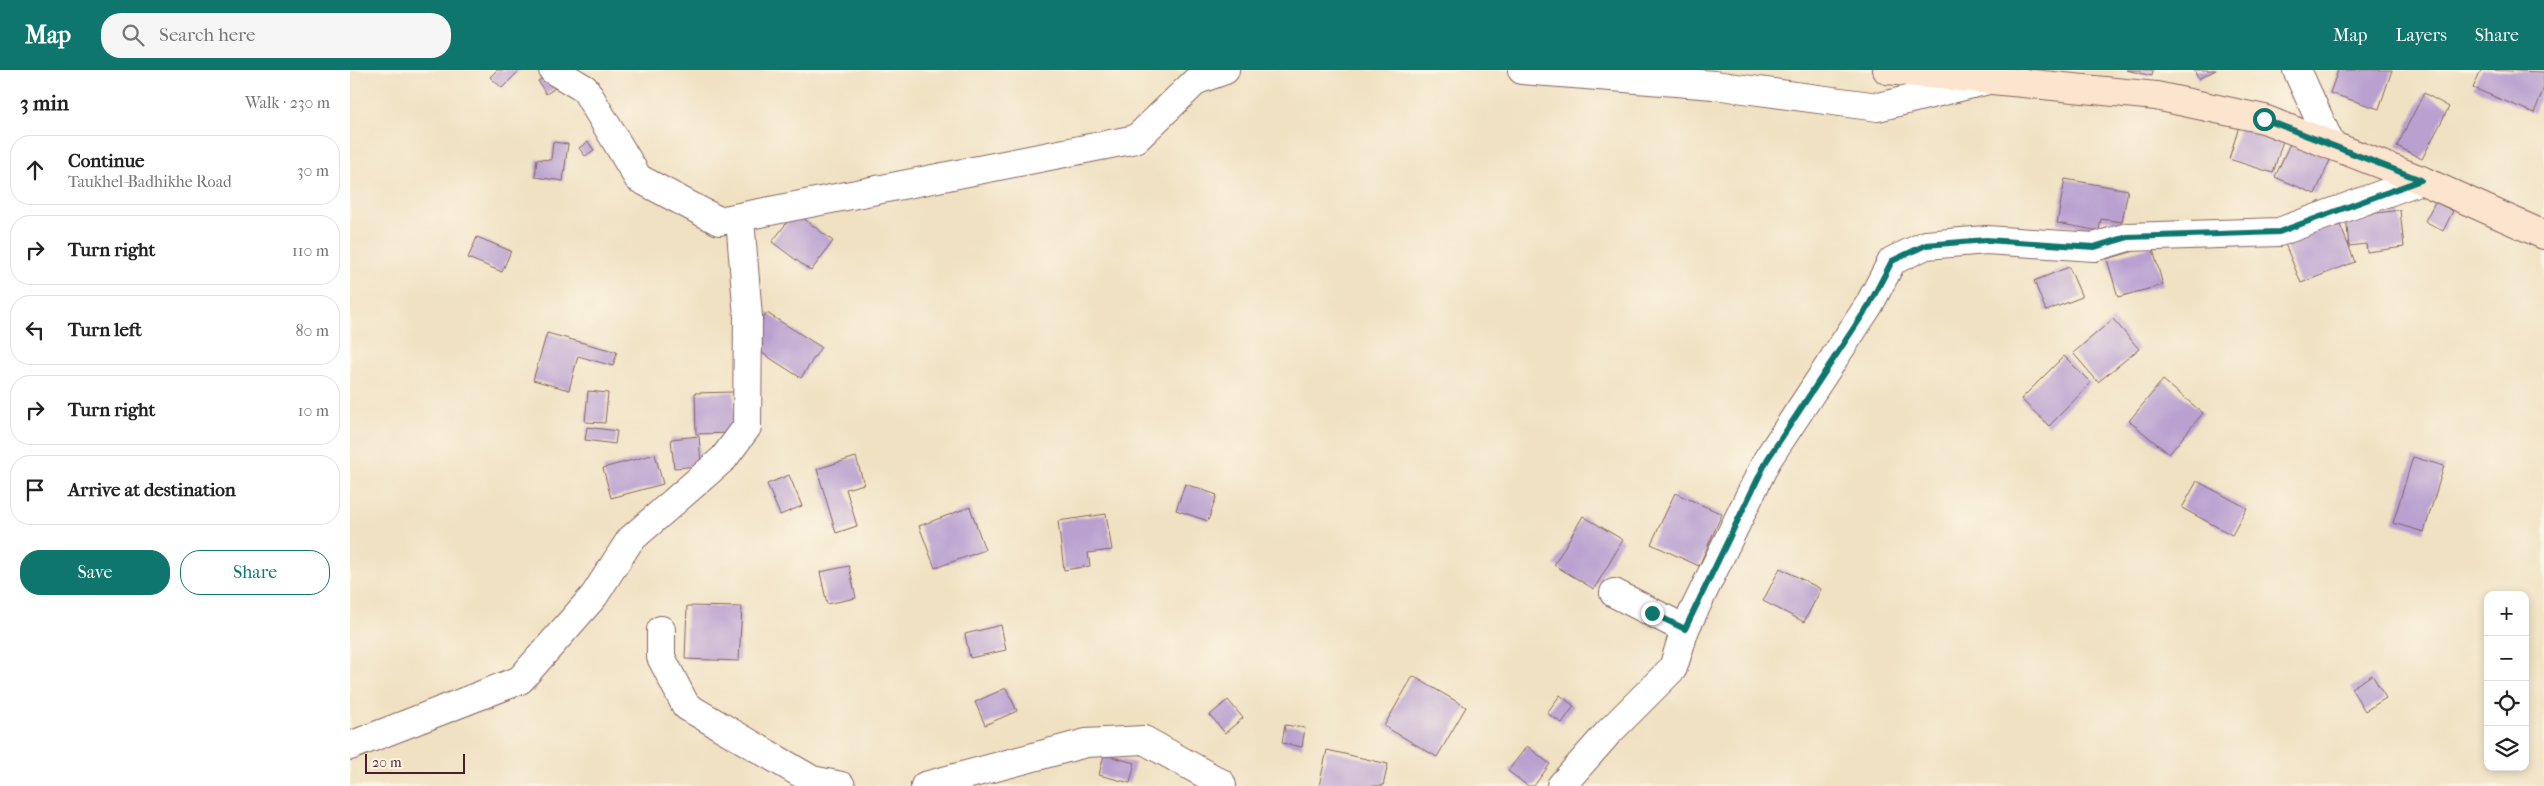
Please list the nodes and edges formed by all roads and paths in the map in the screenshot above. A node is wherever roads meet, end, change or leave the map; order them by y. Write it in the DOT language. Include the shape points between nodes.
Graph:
graph roads {
  1 [pos="553,70"];
  2 [pos="1225,70"];
  3 [pos="1522,70"];
  4 [pos="1887,70"];
  5 [pos="2297,70"];
  6 [pos="1992,80"];
  7 [pos="2331,145"];
  8 [pos="2421,180"];
  9 [pos="740,219"];
  10 [pos="2544,235"];
  11 [pos="1614,593"];
  12 [pos="1685,629"];
  13 [pos="661,630"];
  14 [pos="350,746"];
  15 [pos="841,786"];
  16 [pos="925,786"];
  17 [pos="1222,786"];
  18 [pos="1561,786"];
  1 -- 9 [label="street" via="586,89 638,178 719,221"];
  2 -- 9 [label="street" via="1197,80 1136,139"];
  3 -- 6 [label="street" via="1714,85 1878,107"];
  4 -- 6 [label="street"];
  5 -- 7 [label="street"];
  6 -- 7 [label="street" via="2156,96 2264,119"];
  7 -- 8 [label="street"];
  8 -- 10 [label="street"];
  8 -- 12 [label="street" via="2279,232 2128,237 2094,247 1978,241 1926,245 1892,261 1869,305 1767,460"];
  9 -- 14 [label="street" via="748,317 747,427 724,458 630,540 594,596 520,680"];
  11 -- 12 [label="street"];
  12 -- 18 [label="street" via="1673,668"];
  13 -- 15 [label="street" via="661,657 686,706 812,780"];
  16 -- 17 [label="street" via="1086,743 1144,740"];
}
